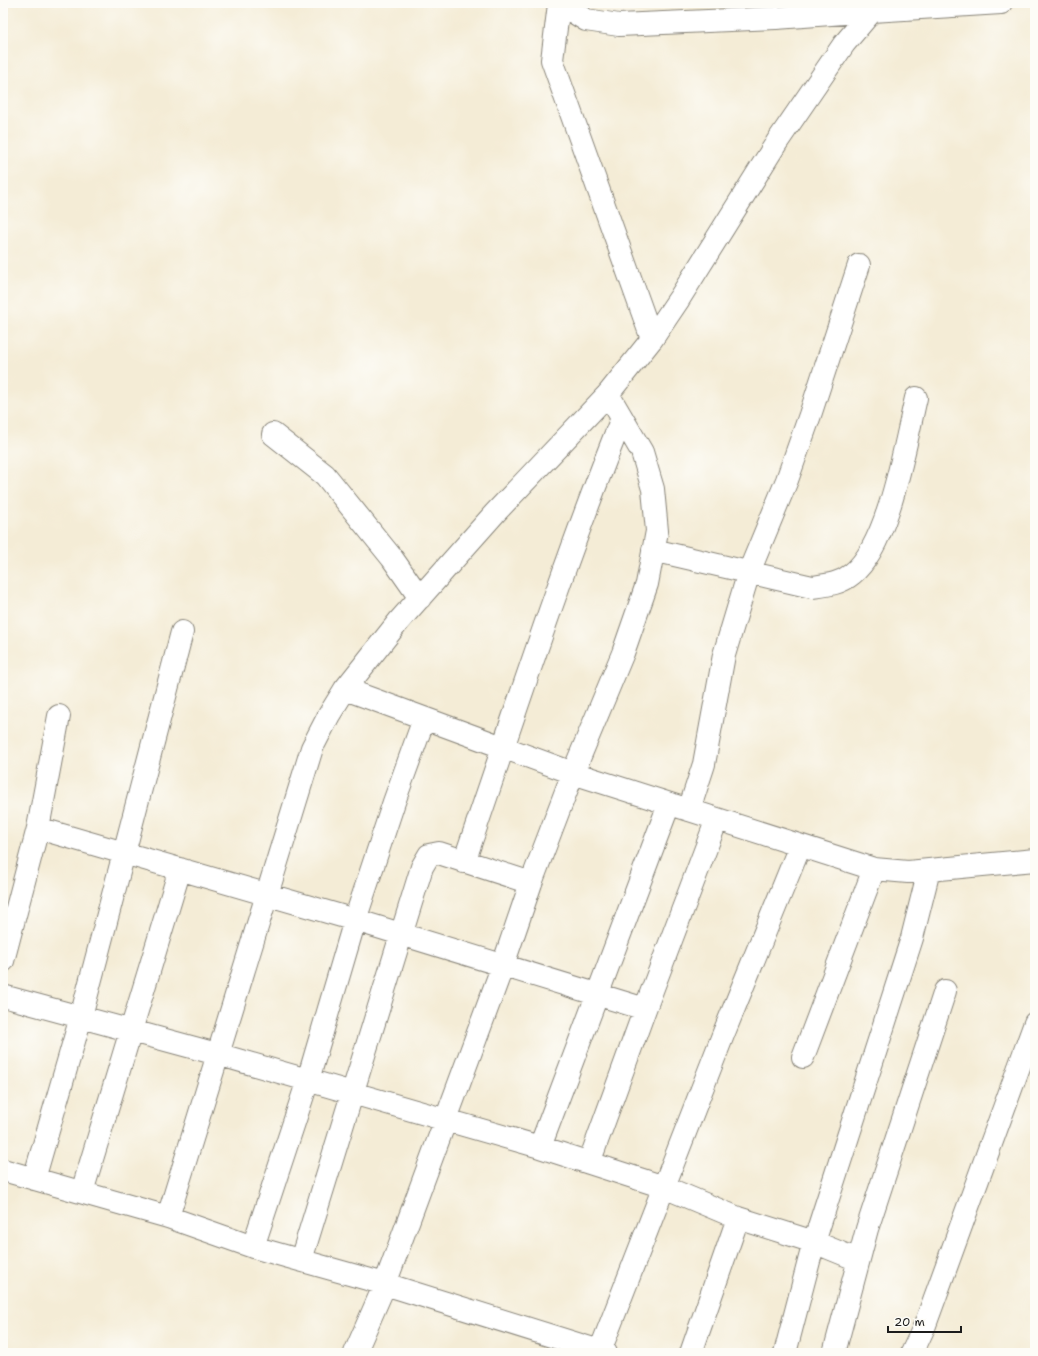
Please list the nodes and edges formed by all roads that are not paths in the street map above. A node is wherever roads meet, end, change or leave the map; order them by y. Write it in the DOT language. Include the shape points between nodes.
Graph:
graph roads {
  1 [pos="559,3"];
  2 [pos="1000,3"];
  3 [pos="872,11"];
  4 [pos="859,266"];
  5 [pos="652,339"];
  6 [pos="608,394"];
  7 [pos="916,398"];
  8 [pos="622,418"];
  9 [pos="273,434"];
  10 [pos="653,550"];
  11 [pos="749,572"];
  12 [pos="420,598"];
  13 [pos="182,632"];
  14 [pos="345,689"];
  15 [pos="59,716"];
  16 [pos="424,719"];
  17 [pos="504,748"];
  18 [pos="573,773"];
  19 [pos="679,807"];
  20 [pos="717,819"];
  21 [pos="38,828"];
  22 [pos="800,846"];
  23 [pos="124,854"];
  24 [pos="1035,860"];
  25 [pos="464,862"];
  26 [pos="180,869"];
  27 [pos="874,870"];
  28 [pos="930,870"];
  29 [pos="531,883"];
  30 [pos="267,894"];
  31 [pos="355,920"];
  32 [pos="402,934"];
  33 [pos="3,961"];
  34 [pos="503,965"];
  35 [pos="945,991"];
  36 [pos="598,994"];
  37 [pos="3,996"];
  38 [pos="645,1009"];
  39 [pos="81,1017"];
  40 [pos="1035,1023"];
  41 [pos="131,1030"];
  42 [pos="217,1054"];
  43 [pos="803,1057"];
  44 [pos="308,1080"];
  45 [pos="354,1093"];
  46 [pos="444,1120"];
  47 [pos="540,1146"];
  48 [pos="589,1163"];
  49 [pos="3,1170"];
  50 [pos="34,1179"];
  51 [pos="664,1187"];
  52 [pos="82,1192"];
  53 [pos="168,1217"];
  54 [pos="738,1218"];
  55 [pos="814,1242"];
  56 [pos="253,1247"];
  57 [pos="301,1260"];
  58 [pos="858,1260"];
  59 [pos="385,1284"];
  60 [pos="603,1352"];
  61 [pos="355,1353"];
  62 [pos="691,1353"];
  63 [pos="785,1353"];
  64 [pos="834,1353"];
  65 [pos="912,1353"];
  1 -- 3 [label="street" via="586,20 619,25"];
  1 -- 5 [label="street" via="552,60"];
  2 -- 3 [label="street"];
  3 -- 5 [label="street" via="844,44 777,142"];
  4 -- 11 [label="street" via="787,480"];
  5 -- 6 [label="street"];
  6 -- 8 [label="street"];
  6 -- 12 [label="street"];
  7 -- 11 [label="street" via="887,517 871,552 853,574 835,584 812,587"];
  8 -- 10 [label="street" via="642,452 653,489 657,531"];
  8 -- 17 [label="street" via="555,595"];
  9 -- 12 [label="street" via="325,475 392,558"];
  10 -- 11 [label="street"];
  10 -- 18 [label="street" via="646,584 623,653"];
  11 -- 19 [label="street" via="724,655 704,764"];
  12 -- 14 [label="street"];
  13 -- 23 [label="street"];
  14 -- 16 [label="street"];
  14 -- 30 [label="street" via="312,748"];
  15 -- 21 [label="street"];
  16 -- 17 [label="street"];
  16 -- 31 [label="street"];
  17 -- 18 [label="street"];
  17 -- 25 [label="street"];
  18 -- 19 [label="street"];
  18 -- 29 [label="street"];
  19 -- 20 [label="street"];
  19 -- 36 [label="street"];
  20 -- 22 [label="street"];
  20 -- 38 [label="street"];
  21 -- 23 [label="street"];
  21 -- 33 [label="street"];
  22 -- 27 [label="street"];
  22 -- 51 [label="street"];
  23 -- 26 [label="street"];
  23 -- 39 [label="street"];
  24 -- 28 [label="street"];
  25 -- 29 [label="street"];
  25 -- 32 [label="street" via="439,853 429,855 422,867"];
  26 -- 30 [label="street"];
  26 -- 41 [label="street"];
  27 -- 28 [label="street"];
  27 -- 43 [label="street"];
  28 -- 55 [label="street" via="912,938"];
  29 -- 34 [label="street"];
  30 -- 31 [label="street"];
  30 -- 42 [label="street"];
  31 -- 32 [label="street"];
  31 -- 44 [label="street"];
  32 -- 34 [label="street"];
  32 -- 45 [label="street"];
  34 -- 36 [label="street"];
  34 -- 46 [label="street"];
  35 -- 58 [label="street" via="903,1113"];
  36 -- 38 [label="street"];
  36 -- 47 [label="street"];
  37 -- 39 [label="street"];
  38 -- 48 [label="street"];
  39 -- 41 [label="street"];
  39 -- 50 [label="street"];
  40 -- 65 [label="street" via="926,1325"];
  41 -- 42 [label="street"];
  41 -- 52 [label="street"];
  42 -- 44 [label="street"];
  42 -- 53 [label="street"];
  44 -- 45 [label="street"];
  44 -- 56 [label="street"];
  45 -- 46 [label="street"];
  45 -- 57 [label="street"];
  46 -- 47 [label="street"];
  46 -- 59 [label="street"];
  47 -- 48 [label="street"];
  48 -- 51 [label="street"];
  49 -- 50 [label="street"];
  50 -- 52 [label="street"];
  51 -- 54 [label="street"];
  51 -- 60 [label="street"];
  52 -- 53 [label="street"];
  53 -- 56 [label="street"];
  54 -- 55 [label="street"];
  54 -- 62 [label="street"];
  55 -- 58 [label="street"];
  55 -- 63 [label="street"];
  56 -- 57 [label="street"];
  57 -- 59 [label="street"];
  58 -- 64 [label="street"];
  59 -- 60 [label="street"];
  59 -- 61 [label="street"];
}
